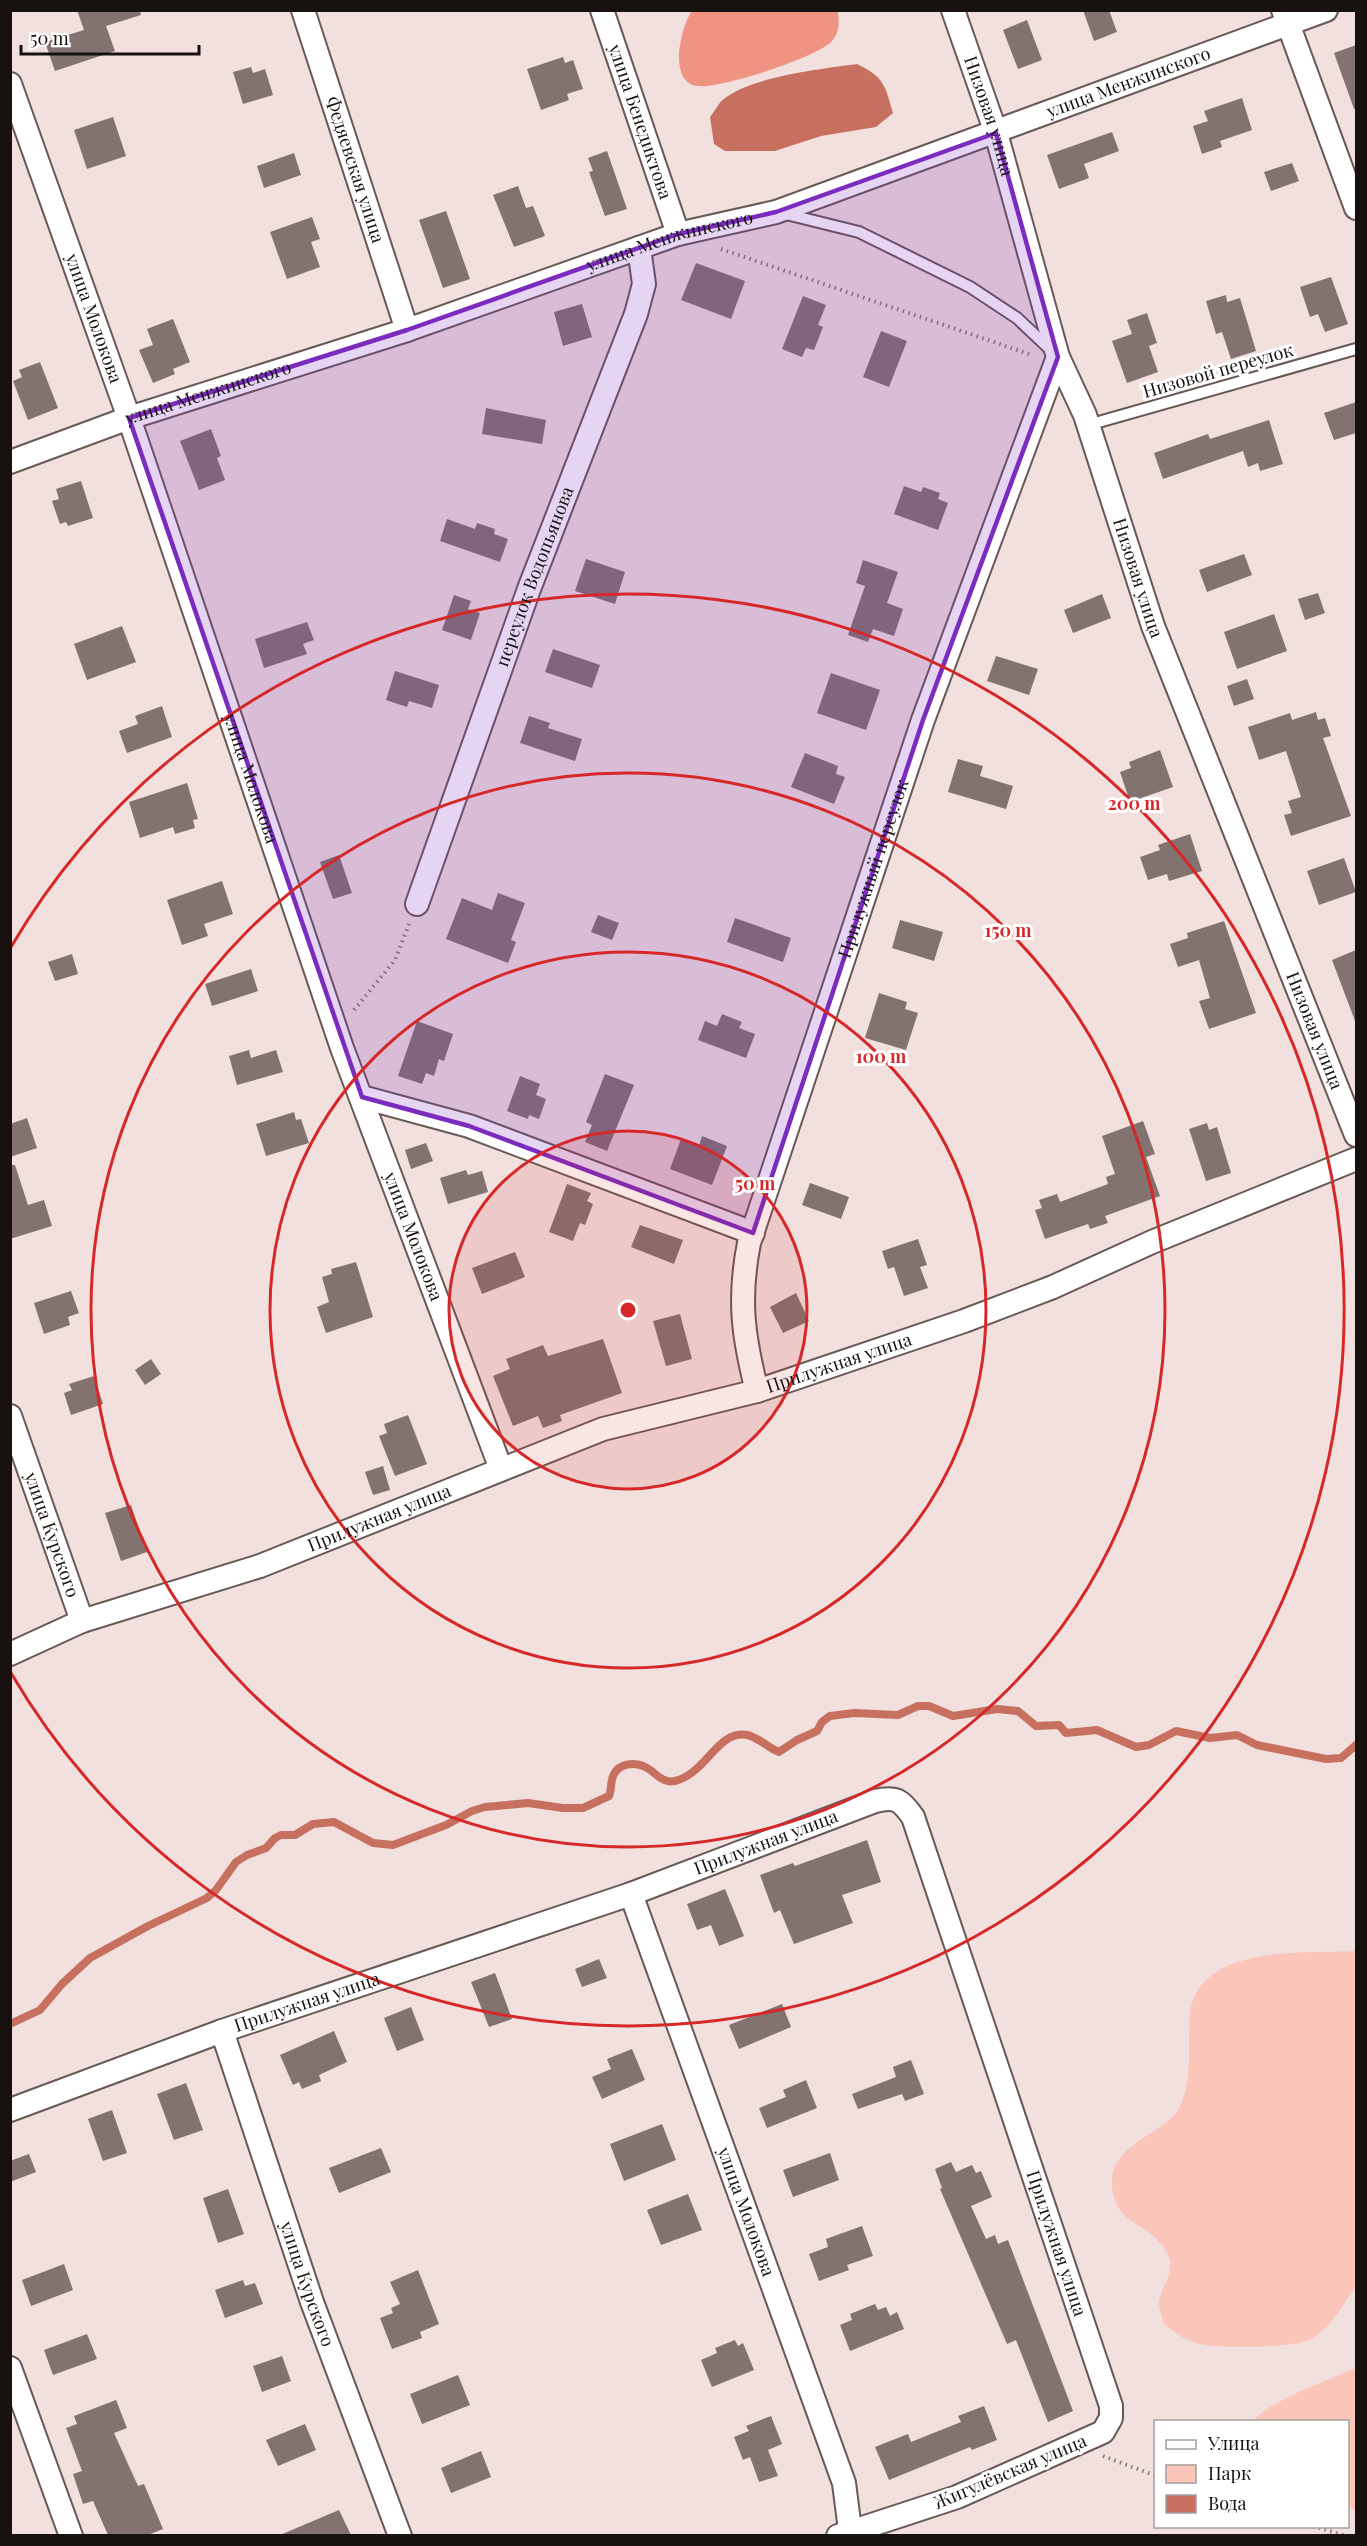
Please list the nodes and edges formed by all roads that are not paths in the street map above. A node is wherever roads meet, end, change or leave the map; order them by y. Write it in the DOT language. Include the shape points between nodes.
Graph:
graph roads {
  1 [pos="303,10"];
  2 [pos="602,10"];
  3 [pos="953,10"];
  4 [pos="1326,10"];
  5 [pos="1286,18"];
  6 [pos="10,84"];
  7 [pos="996,133"];
  8 [pos="1356,208"];
  9 [pos="776,212"];
  10 [pos="678,234"];
  11 [pos="639,248"];
  12 [pos="407,330"];
  13 [pos="1356,349"];
  14 [pos="1057,360"];
  15 [pos="129,418"];
  16 [pos="1088,425"];
  17 [pos="10,462"];
  18 [pos="417,904"];
  19 [pos="362,1097"];
  20 [pos="1356,1135"];
  21 [pos="1356,1159"];
  22 [pos="753,1233"];
  23 [pos="757,1391"];
  24 [pos="10,1416"];
  25 [pos="501,1469"];
  26 [pos="82,1621"];
  27 [pos="10,1654"];
  28 [pos="631,1894"];
  29 [pos="222,2031"];
  30 [pos="10,2110"];
  31 [pos="10,2368"];
  32 [pos="1109,2425"];
  33 [pos="844,2533"];
  34 [pos="71,2535"];
  35 [pos="400,2535"];
  1 -- 12 [label="street, Федяевская улица"];
  2 -- 10 [label="street, улица Бенедиктова"];
  3 -- 7 [label="street, Низовая улица"];
  4 -- 5 [label="street, улица Менжинского"];
  5 -- 7 [label="street, улица Менжинского"];
  5 -- 8 [label="street"];
  6 -- 15 [label="street, улица Молокова"];
  7 -- 9 [label="street, улица Менжинского"];
  7 -- 14 [label="street, Низовая улица"];
  9 -- 10 [label="street, улица Менжинского"];
  9 -- 14 [label="lane" via="859,232 970,286 1017,318"];
  10 -- 11 [label="street, улица Менжинского"];
  11 -- 12 [label="street, улица Менжинского"];
  11 -- 18 [label="street, переулок Водопьянова" via="644,284 636,314 529,589"];
  12 -- 15 [label="street, улица Менжинского"];
  13 -- 16 [label="lane, Низовой переулок"];
  14 -- 16 [label="street, Низовая улица"];
  14 -- 22 [label="street, Прилужный переулок" via="923,720"];
  15 -- 17 [label="street, улица Менжинского"];
  15 -- 19 [label="street, улица Молокова"];
  16 -- 20 [label="street, Низовая улица" via="1153,626"];
  19 -- 22 [label="street" via="469,1126"];
  19 -- 25 [label="street, улица Молокова"];
  21 -- 23 [label="street, Прилужная улица" via="1053,1287"];
  22 -- 23 [label="street, Прилужный переулок" via="742,1278 745,1342"];
  23 -- 25 [label="street, Прилужная улица" via="603,1429"];
  24 -- 26 [label="street, улица Курского"];
  25 -- 26 [label="street, Прилужная улица" via="260,1566"];
  26 -- 27 [label="street, Прилужная улица"];
  28 -- 29 [label="street, Прилужная улица"];
  28 -- 32 [label="street, Прилужная улица" via="875,1801 890,1798 904,1805 913,1818 1111,2406"];
  28 -- 33 [label="street, улица Молокова" via="844,2483"];
  29 -- 30 [label="street, Прилужная улица"];
  29 -- 35 [label="street, улица Курского" via="312,2302"];
  31 -- 34 [label="street"];
  32 -- 33 [label="street, Жигулёвская улица" via="1103,2432 957,2497"];
}
